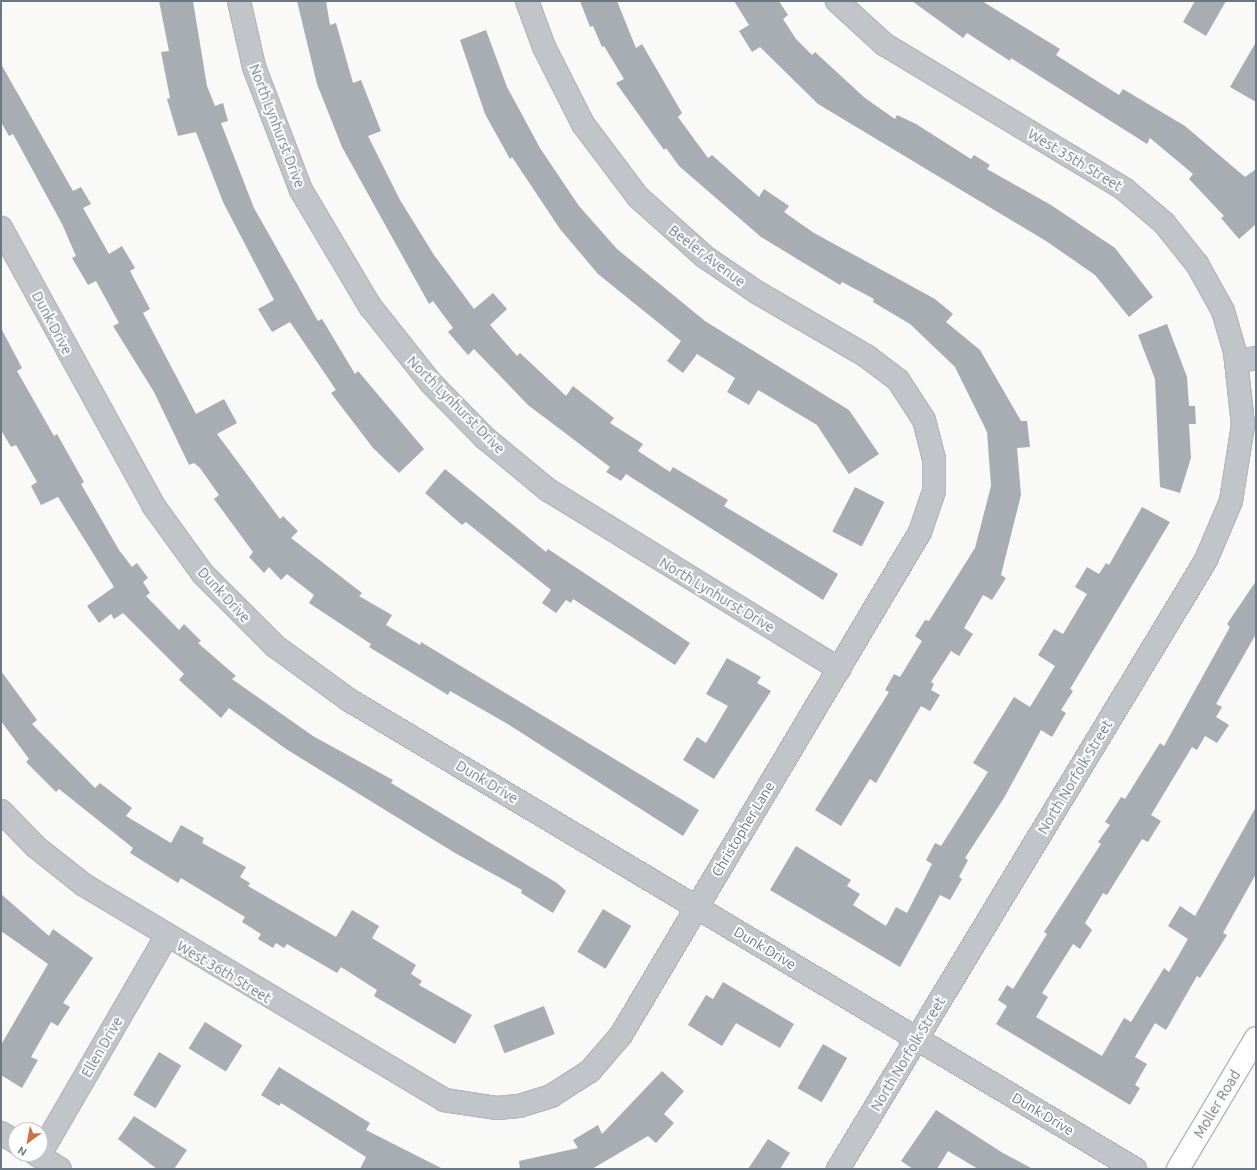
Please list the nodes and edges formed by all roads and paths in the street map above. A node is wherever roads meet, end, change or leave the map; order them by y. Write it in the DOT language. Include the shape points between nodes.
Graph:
graph roads {
  1 [pos="239,1"];
  2 [pos="527,1"];
  3 [pos="837,1"];
  4 [pos="1,228"];
  5 [pos="1246,360"];
  6 [pos="934,459"];
  7 [pos="839,669"];
  8 [pos="1,811"];
  9 [pos="697,907"];
  10 [pos="166,937"];
  11 [pos="1256,1038"];
  12 [pos="917,1039"];
  13 [pos="465,1106"];
  14 [pos="48,1136"];
  15 [pos="48,1162"];
  16 [pos="60,1169"];
  17 [pos="838,1169"];
  18 [pos="1136,1169"];
  19 [pos="1178,1169"];
  1 -- 7 [label="street, North Lynhurst Drive" via="254,66 294,175 370,306 431,383 485,438 548,490"];
  2 -- 6 [label="street, Beeler Avenue" via="544,47 584,124 638,197 683,240 727,273 891,374 920,411 931,439"];
  3 -- 5 [label="street, West 35th Street" via="867,31 901,56 1106,177 1144,204 1184,246 1206,278"];
  4 -- 9 [label="street, Dunk Drive" via="133,474 203,574 246,619 292,660 350,700"];
  5 -- 12 [label="street, North Norfolk Street" via="1240,458 1228,510 1212,550"];
  6 -- 7 [label="street, Christopher Lane" via="934,491 925,522"];
  7 -- 9 [label="street, Christopher Lane"];
  8 -- 10 [label="street, West 36th Street" via="68,873"];
  9 -- 12 [label="street, Dunk Drive"];
  9 -- 13 [label="street, Christopher Lane" via="621,1035 590,1071 550,1096 519,1106"];
  10 -- 13 [label="street, West 36th Street" via="424,1092"];
  10 -- 14 [label="street, Ellen Drive"];
  11 -- 19 [label="main road, Moller Road"];
  12 -- 17 [label="street, North Norfolk Street"];
  12 -- 18 [label="street, Dunk Drive"];
  15 -- 16 [label="street"];
}
